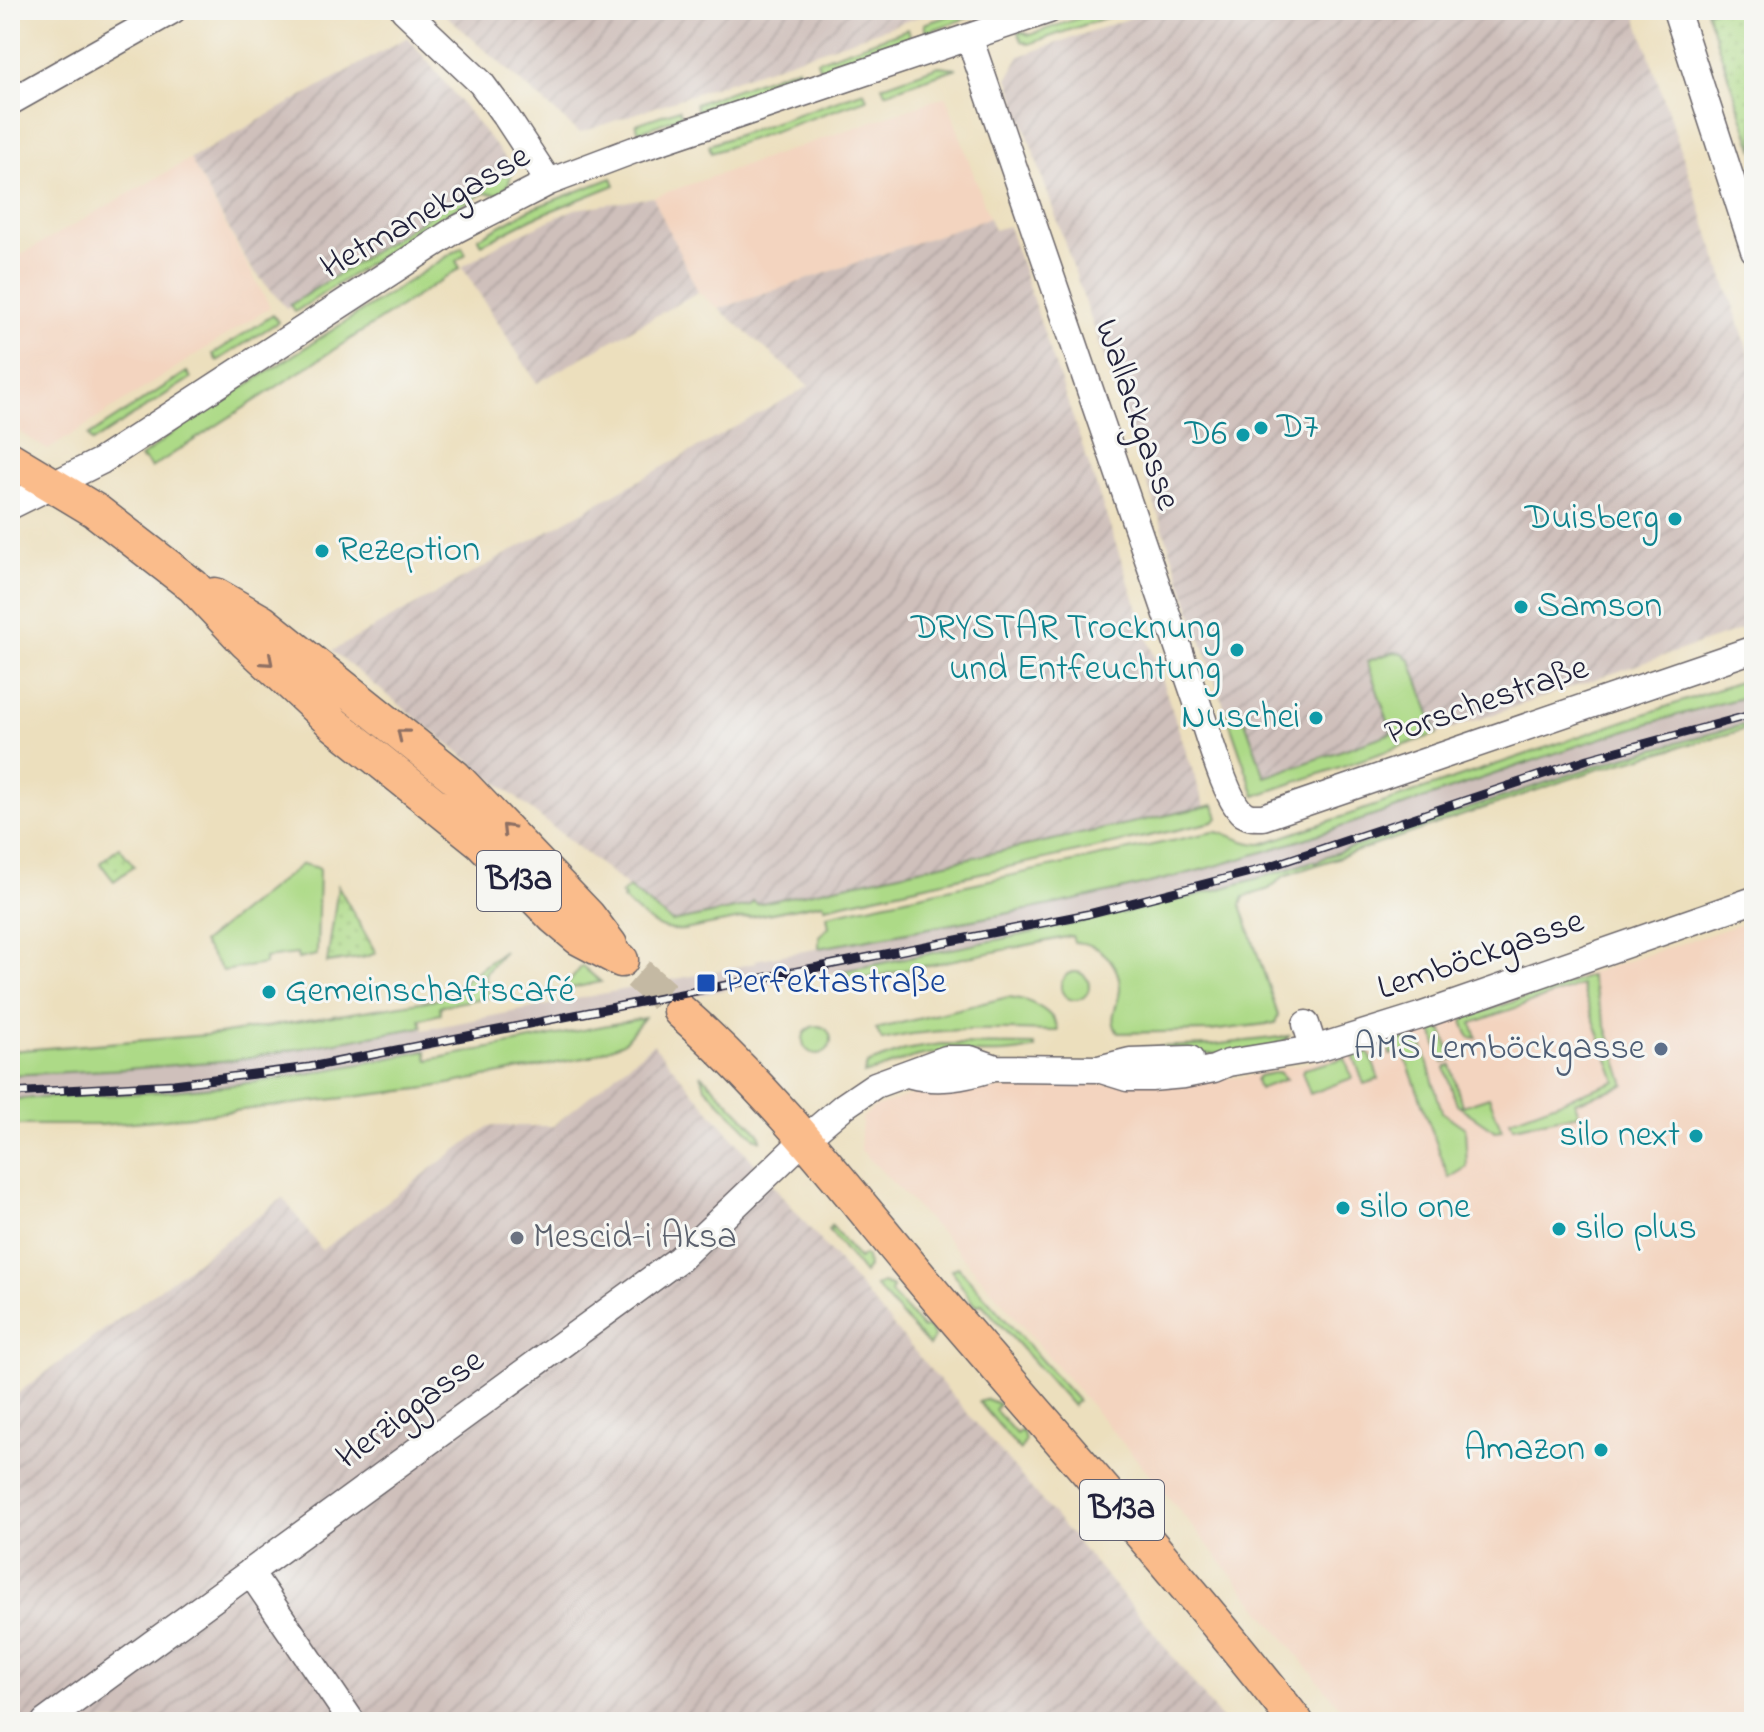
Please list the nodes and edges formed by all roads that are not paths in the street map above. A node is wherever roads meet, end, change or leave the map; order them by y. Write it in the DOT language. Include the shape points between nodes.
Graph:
graph roads {
  1 [pos="173,10"];
  2 [pos="404,10"];
  3 [pos="1049,10"];
  4 [pos="1676,10"];
  5 [pos="969,37"];
  6 [pos="10,102"];
  7 [pos="549,182"];
  8 [pos="1754,250"];
  9 [pos="10,459"];
  10 [pos="53,484"];
  11 [pos="10,506"];
  12 [pos="1754,649"];
  13 [pos="1242,813"];
  14 [pos="1754,900"];
  15 [pos="629,967"];
  16 [pos="680,1011"];
  17 [pos="805,1139"];
  18 [pos="250,1572"];
  19 [pos="45,1722"];
  20 [pos="352,1722"];
  21 [pos="1296,1722"];
  1 -- 6 [label="street"];
  2 -- 7 [label="street" via="481,83"];
  3 -- 5 [label="street, Hetmanekgasse"];
  4 -- 8 [label="street"];
  5 -- 7 [label="street, Hetmanekgasse"];
  5 -- 13 [label="street, Wallackgasse" via="1199,708 1230,796"];
  7 -- 10 [label="street, Hetmanekgasse" via="455,230 101,461"];
  9 -- 10 [label="main road, B13a"];
  10 -- 11 [label="street, Hetmanekgasse"];
  10 -- 15 [label="main road, B13a" via="193,586 262,622 447,770 588,916"];
  12 -- 13 [label="street, Porschestraße" via="1263,817"];
  14 -- 17 [label="street, Lemböckgasse" via="1408,1020 1310,1036 1228,1063 1140,1060 1098,1069 996,1068 970,1059 946,1059 881,1082"];
  16 -- 17 [label="main road, B13a" via="762,1089"];
  17 -- 18 [label="street, Herziggasse" via="679,1259"];
  17 -- 21 [label="main road, B13a" via="1187,1586"];
  18 -- 19 [label="street, Herziggasse"];
  18 -- 20 [label="street"];
}
